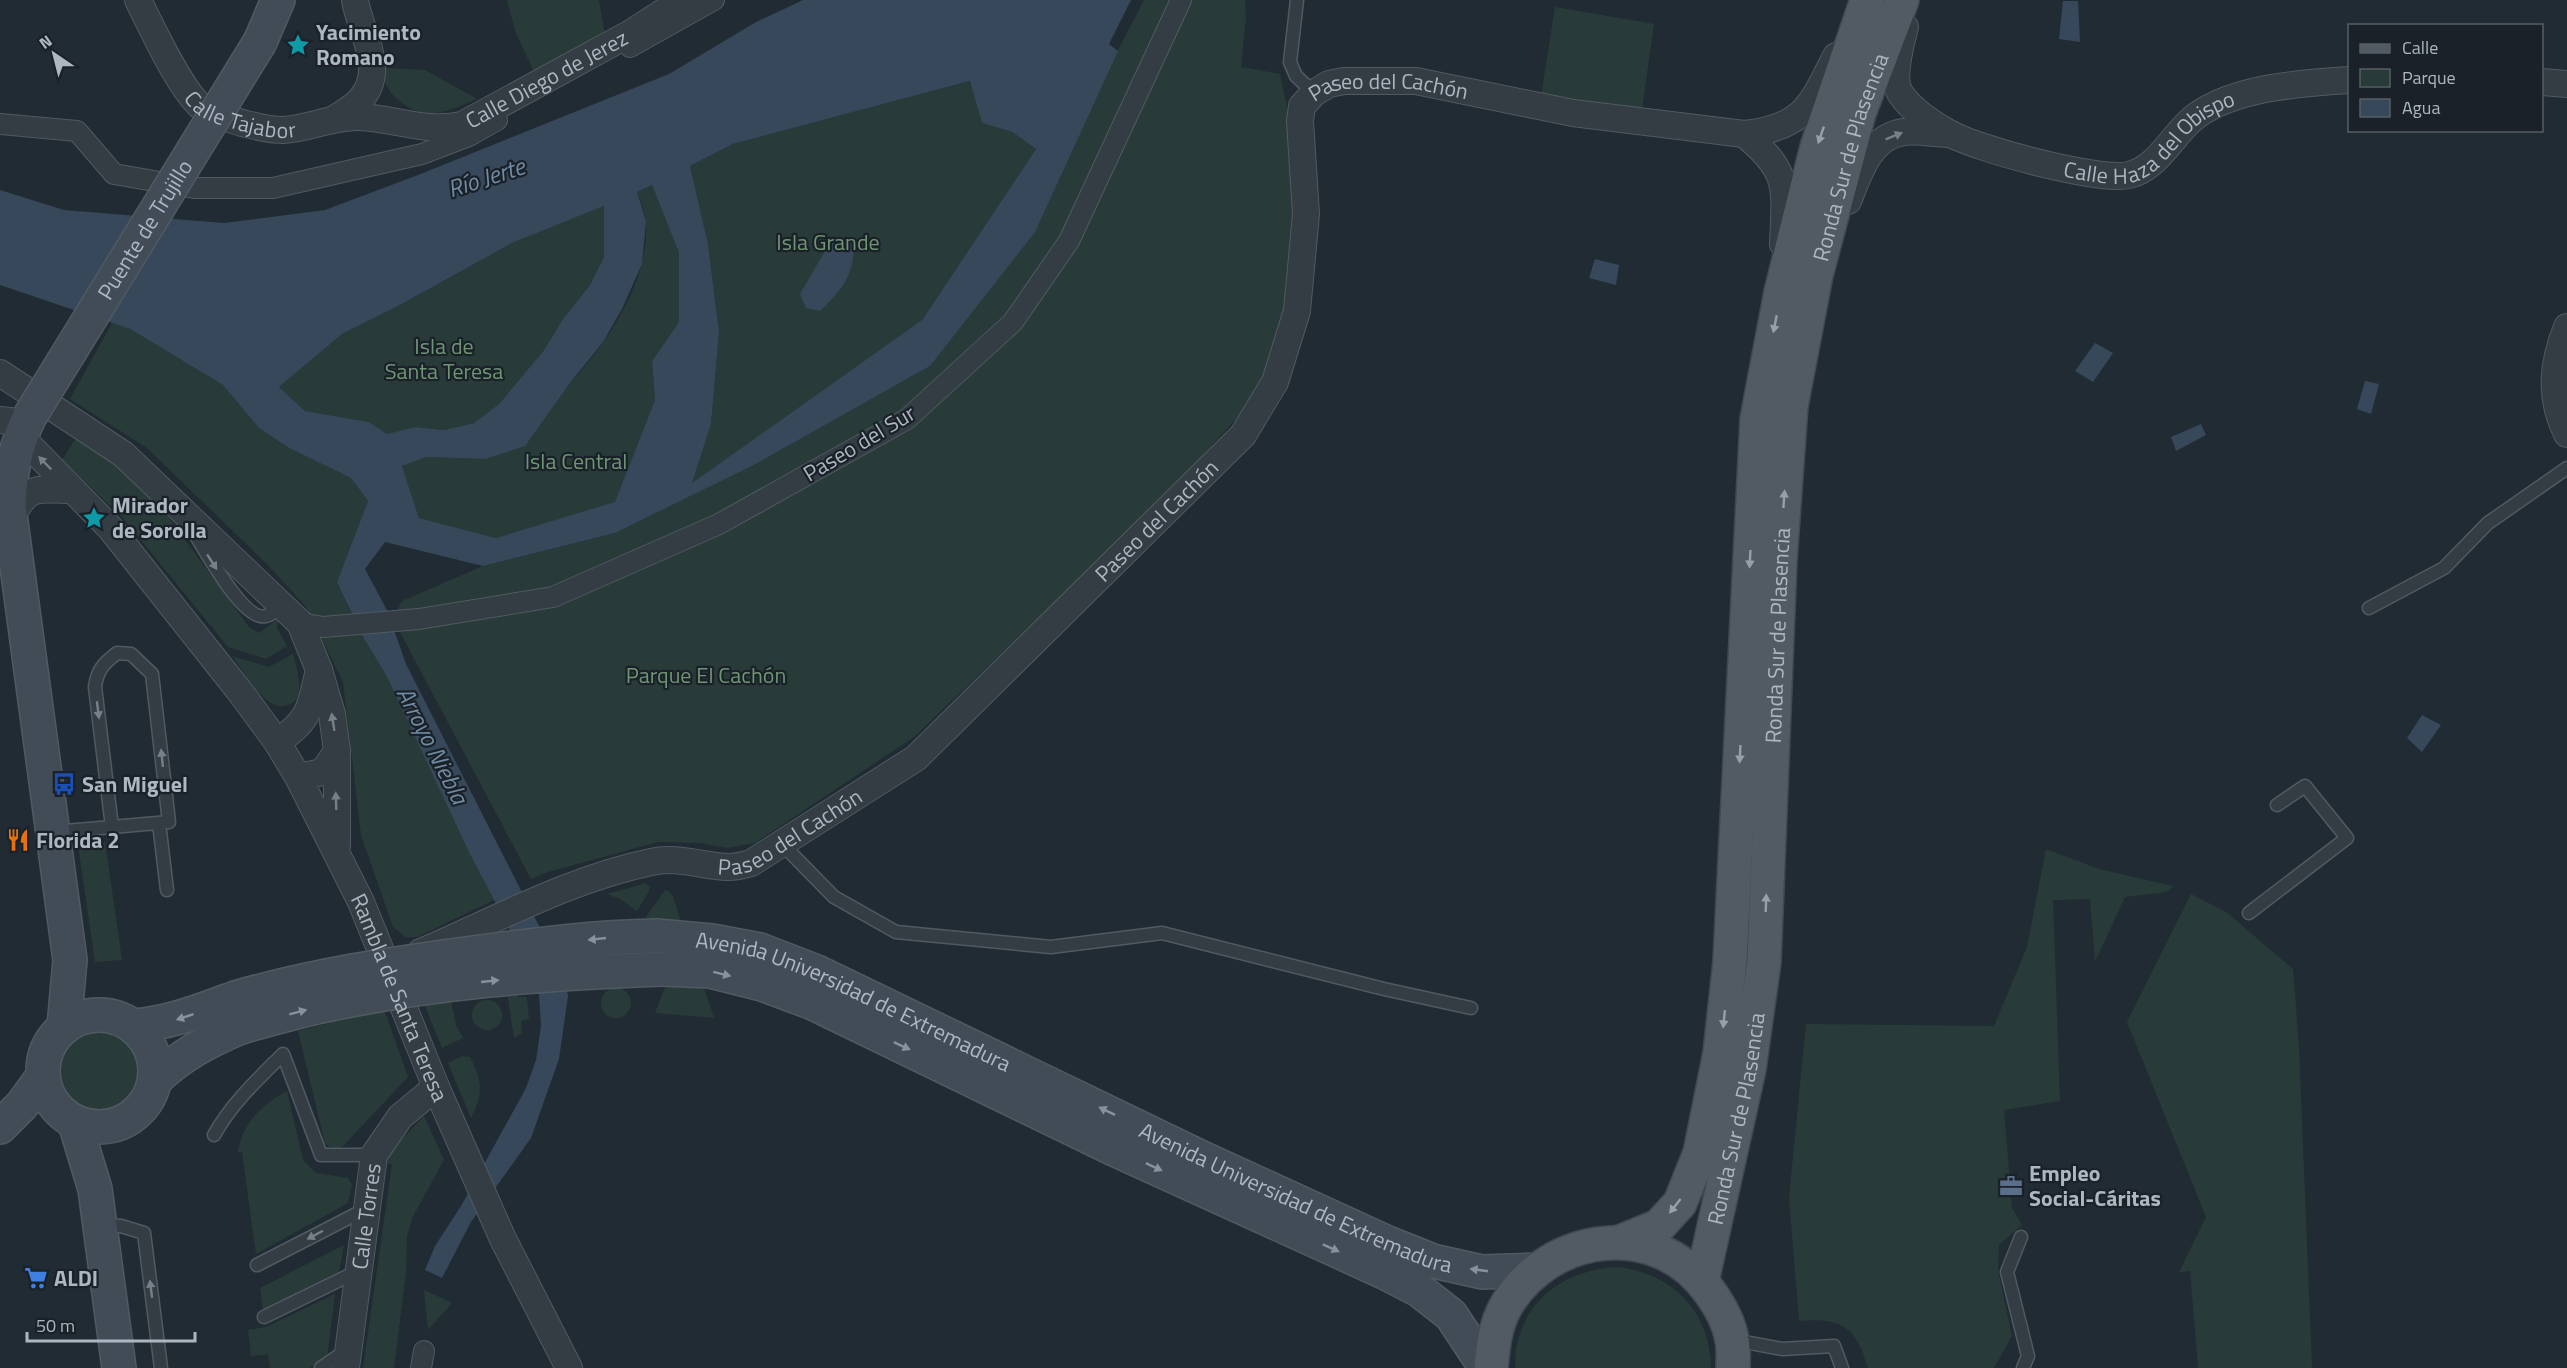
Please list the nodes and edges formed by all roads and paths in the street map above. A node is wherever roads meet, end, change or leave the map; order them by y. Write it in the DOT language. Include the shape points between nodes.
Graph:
graph roads {
  1 [pos="138,0"];
  2 [pos="253,0"];
  3 [pos="278,0"];
  4 [pos="355,0"];
  5 [pos="682,0"];
  6 [pos="714,0"];
  7 [pos="1180,0"];
  8 [pos="1297,0"];
  9 [pos="1866,0"];
  10 [pos="1902,0"];
  11 [pos="1911,0"];
  12 [pos="260,42"];
  13 [pos="2348,80"];
  14 [pos="2543,82"];
  15 [pos="2567,84"];
  16 [pos="1314,93"];
  17 [pos="361,100"];
  18 [pos="334,119"];
  19 [pos="400,123"];
  20 [pos="0,124"];
  21 [pos="1744,134"];
  22 [pos="1951,134"];
  23 [pos="1816,275"];
  24 [pos="1781,292"];
  25 [pos="2567,327"];
  26 [pos="0,373"];
  27 [pos="17,424"];
  28 [pos="2567,434"];
  29 [pos="2567,468"];
  30 [pos="70,490"];
  31 [pos="7,501"];
  32 [pos="2369,608"];
  33 [pos="300,623"];
  34 [pos="319,670"];
  35 [pos="277,742"];
  36 [pos="337,751"];
  37 [pos="298,777"];
  38 [pos="2277,805"];
  39 [pos="159,823"];
  40 [pos="112,827"];
  41 [pos="53,832"];
  42 [pos="782,844"];
  43 [pos="337,852"];
  44 [pos="167,890"];
  45 [pos="2249,913"];
  46 [pos="70,960"];
  47 [pos="389,966"];
  48 [pos="1471,1008"];
  49 [pos="238,1012"];
  50 [pos="103,1015"];
  51 [pos="134,1026"];
  52 [pos="64,1027"];
  53 [pos="43,1076"];
  54 [pos="155,1080"];
  55 [pos="436,1087"];
  56 [pos="68,1118"];
  57 [pos="124,1122"];
  58 [pos="0,1127"];
  59 [pos="0,1134"];
  60 [pos="214,1135"];
  61 [pos="374,1155"];
  62 [pos="95,1190"];
  63 [pos="367,1208"];
  64 [pos="100,1224"];
  65 [pos="2021,1237"];
  66 [pos="1620,1242"];
  67 [pos="257,1265"];
  68 [pos="359,1270"];
  69 [pos="1537,1270"];
  70 [pos="1702,1281"];
  71 [pos="264,1317"];
  72 [pos="1733,1354"];
  73 [pos="348,1359"];
  74 [pos="119,1368"];
  75 [pos="161,1368"];
  76 [pos="321,1368"];
  77 [pos="569,1368"];
  78 [pos="1486,1368"];
  79 [pos="1491,1368"];
  80 [pos="1842,1368"];
  81 [pos="2022,1368"];
  1 -- 18 [label="street, Calle Tajabor" via="161,46 203,108 257,127 281,130"];
  2 -- 12 [label="main road"];
  3 -- 12 [label="main road, Puente de Trujillo"];
  4 -- 17 [label="street" via="374,69"];
  5 -- 19 [label="street, Calle Diego de Jerez" via="631,33 462,125 444,129"];
  6 -- 20 [label="street" via="469,136 422,154 273,188 195,188 114,174 77,131"];
  7 -- 33 [label="street, Paseo del Sur" via="1069,241 1013,322 907,419 719,524 553,597 408,620 323,627"];
  8 -- 16 [label="lane" via="1290,62 1296,76"];
  9 -- 21 [label="street, Paseo del Cachón" via="1816,95 1798,118 1772,130"];
  9 -- 24 [label="main road, Ronda Sur de Plasencia, one-way" via="1817,147"];
  10 -- 23 [label="main road, Ronda Sur de Plasencia" via="1859,113"];
  11 -- 22 [label="street" via="1897,60 1899,91 1915,111"];
  12 -- 27 [label="main road, Puente de Trujillo, bridge"];
  13 -- 22 [label="street, Calle Haza del Obispo" via="2228,98 2197,115 2148,167 2131,175 2111,177 2012,156"];
  14 -- 15 [label="street"];
  16 -- 21 [label="street, Paseo del Cachón" via="1344,81 1416,81 1573,113"];
  16 -- 42 [label="street, Paseo del Cachón" via="1302,106 1300,121 1306,214 1297,311 1275,381 1244,435 916,758"];
  17 -- 18 [label="street"];
  17 -- 19 [label="street" via="377,102"];
  18 -- 19 [label="street, Calle Tajabor" via="360,117"];
  21 -- 24 [label="street" via="1766,151 1780,173 1785,196"];
  23 -- 22 [label="street, one-way" via="1864,162 1881,141 1904,132"];
  70 -- 23 [label="main road, Ronda Sur de Plasencia, one-way" via="1749,1069 1764,962 1780,560 1791,406"];
  24 -- 66 [label="main road, Ronda Sur de Plasencia, one-way" via="1757,419 1730,961 1720,1053 1700,1153 1680,1203 1659,1226"];
  25 -- 28 [label="street" via="2553,378 2554,397"];
  26 -- 33 [label="street" via="123,454"];
  30 -- 27 [label="street, Rambla de Santa Teresa, one-way"];
  27 -- 31 [label="main road, Puente de Trujillo"];
  29 -- 32 [label="lane" via="2488,523 2445,568"];
  30 -- 31 [label="street" via="36,489 21,499"];
  30 -- 35 [label="street, Rambla de Santa Teresa" via="111,529"];
  31 -- 41 [label="main road, Puente de Trujillo"];
  33 -- 34 [label="street, Rambla de Santa Teresa"];
  34 -- 35 [label="street" via="308,715"];
  36 -- 34 [label="street, Rambla de Santa Teresa, one-way" via="332,714"];
  35 -- 37 [label="street, Rambla de Santa Teresa"];
  36 -- 37 [label="street" via="323,772"];
  43 -- 36 [label="street, Rambla de Santa Teresa, one-way"];
  37 -- 43 [label="street, Rambla de Santa Teresa"];
  38 -- 45 [label="lane" via="2305,786 2347,838"];
  39 -- 40 [label="lane"];
  39 -- 40 [label="lane, one-way" via="169,822 152,674 131,654 117,653 103,664 95,687"];
  39 -- 44 [label="lane"];
  40 -- 41 [label="lane"];
  41 -- 46 [label="main road, Puente de Trujillo"];
  42 -- 47 [label="street, Paseo del Cachón" via="751,863 730,867 682,859 653,861 550,893"];
  42 -- 48 [label="lane" via="834,897 896,932 1051,947 1162,933"];
  43 -- 47 [label="street, Rambla de Santa Teresa"];
  46 -- 50 [label="main road"];
  46 -- 52 [label="main road"];
  47 -- 55 [label="street, Rambla de Santa Teresa"];
  49 -- 51 [label="main road, Avenida Universidad de Extremadura, one-way"];
  49 -- 54 [label="main road, Avenida Universidad de Extremadura"];
  69 -- 49 [label="main road, Avenida Universidad de Extremadura, one-way, bridge" via="1482,1272 1433,1261 1388,1243 817,972 760,950 656,936 500,949 297,980"];
  49 -- 78 [label="main road, Avenida Universidad de Extremadura, one-way, bridge" via="316,1007 423,989 539,976 663,969 710,971 762,984 813,1003 1112,1148 1419,1290 1450,1315"];
  50 -- 51 [label="main road"];
  50 -- 52 [label="main road" via="84,1017"];
  51 -- 54 [label="main road" via="149,1044"];
  52 -- 53 [label="main road" via="48,1047"];
  53 -- 56 [label="main road" via="49,1097"];
  53 -- 58 [label="main road"];
  54 -- 57 [label="main road" via="150,1097 139,1112"];
  55 -- 61 [label="street, Calle Torres" via="400,1117"];
  55 -- 77 [label="street, Rambla de Santa Teresa" via="503,1239"];
  56 -- 57 [label="main road" via="99,1127"];
  56 -- 59 [label="main road" via="31,1120"];
  56 -- 62 [label="main road"];
  57 -- 62 [label="main road"];
  60 -- 61 [label="lane" via="244,1092 283,1054 321,1155"];
  61 -- 63 [label="street, Calle Torres"];
  62 -- 64 [label="main road"];
  63 -- 67 [label="lane, one-way"];
  63 -- 68 [label="street, Calle Torres"];
  64 -- 74 [label="main road"];
  75 -- 64 [label="lane, one-way" via="144,1233"];
  65 -- 81 [label="lane" via="2007,1272 2028,1356"];
  66 -- 69 [label="main road, Ronda Sur de Plasencia" via="1586,1245 1553,1258"];
  66 -- 70 [label="main road, Ronda Sur de Plasencia" via="1651,1248 1678,1261"];
  68 -- 71 [label="lane"];
  68 -- 73 [label="street, Calle Torres"];
  69 -- 79 [label="main road, Ronda Sur de Plasencia" via="1525,1279 1505,1307 1493,1340"];
  70 -- 72 [label="main road, Ronda Sur de Plasencia" via="1722,1308"];
  72 -- 80 [label="lane" via="1834,1346"];
  73 -- 76 [label="lane"];
}
